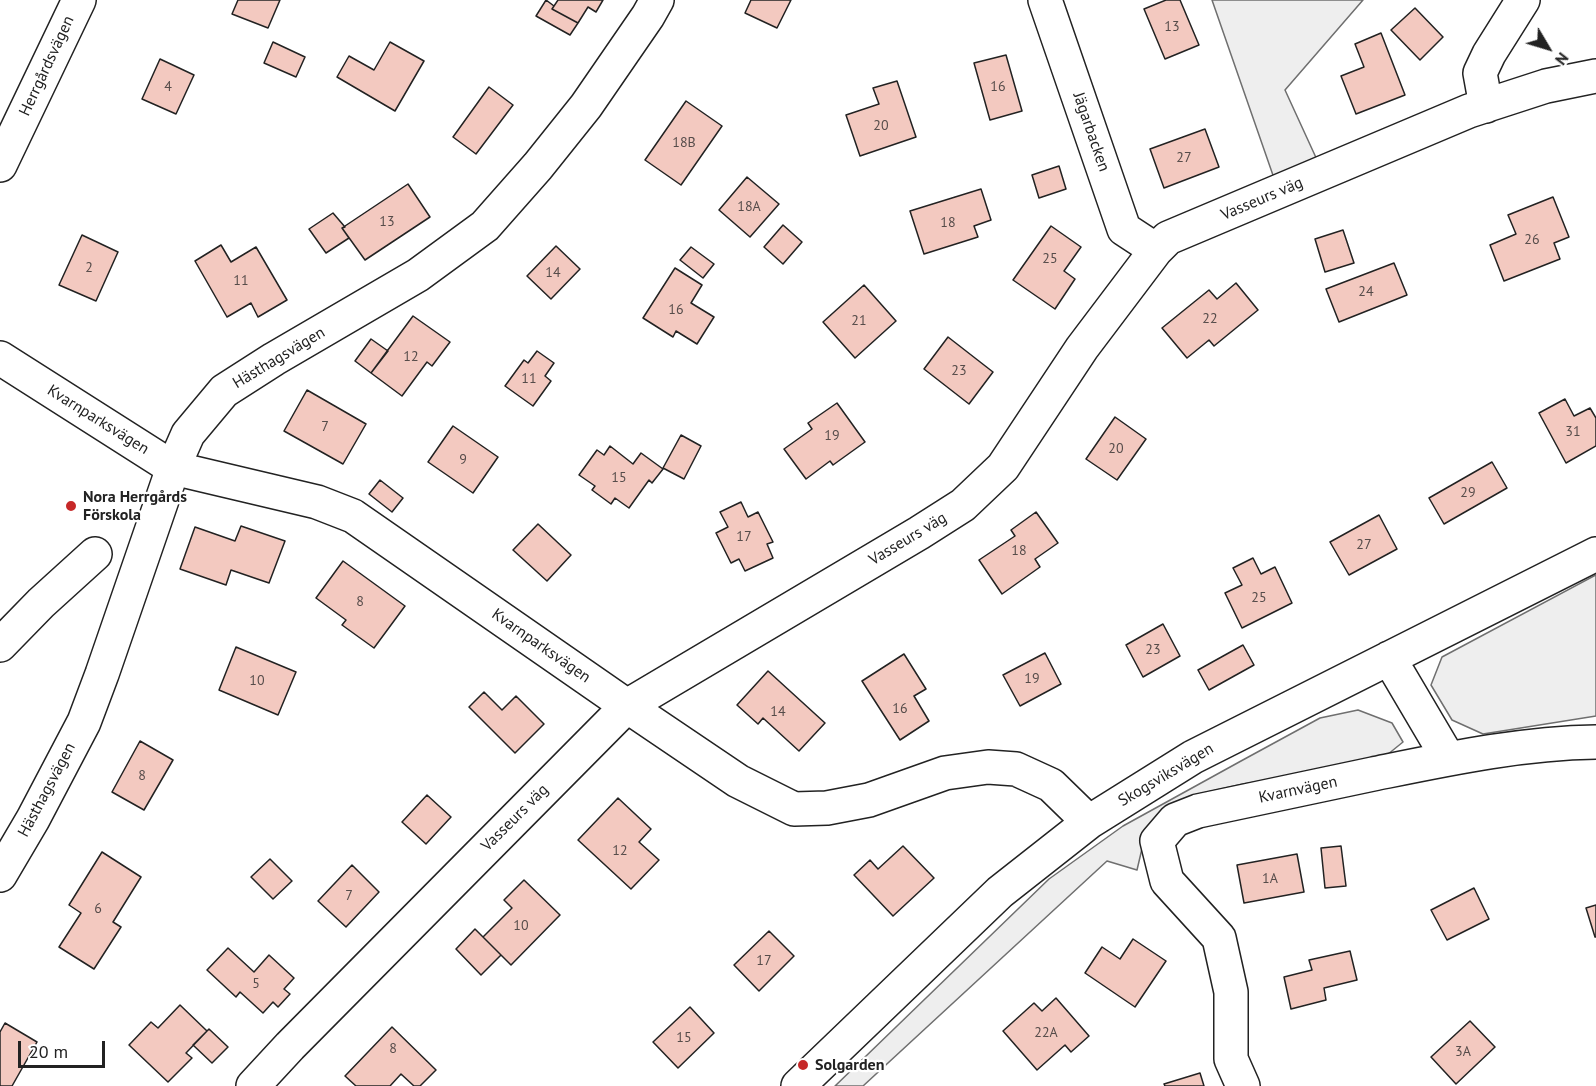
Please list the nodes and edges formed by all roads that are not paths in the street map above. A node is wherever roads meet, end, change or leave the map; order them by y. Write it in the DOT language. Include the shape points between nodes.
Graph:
graph roads {
  1 [pos="79,0"];
  2 [pos="657,0"];
  3 [pos="1045,0"];
  4 [pos="1523,0"];
  5 [pos="1596,76"];
  6 [pos="1486,105"];
  7 [pos="0,165"];
  8 [pos="1156,250"];
  9 [pos="0,358"];
  10 [pos="173,468"];
  11 [pos="95,554"];
  12 [pos="1596,554"];
  13 [pos="0,645"];
  14 [pos="1389,658"];
  15 [pos="627,706"];
  16 [pos="1596,742"];
  17 [pos="1448,758"];
  18 [pos="1089,822"];
  19 [pos="0,875"];
  20 [pos="253,1086"];
  21 [pos="798,1086"];
  22 [pos="1243,1086"];
  1 -- 7 [label="street, Herrgårdsvägen"];
  2 -- 10 [label="street, Hästhagsvägen" via="586,106 485,226 418,275 224,391 188,434"];
  3 -- 8 [label="street, Jägarbacken" via="1124,229"];
  4 -- 6 [label="street" via="1480,73"];
  5 -- 6 [label="street, Vasseurs väg" via="1546,86"];
  6 -- 8 [label="street, Vasseurs väg" via="1168,238"];
  8 -- 15 [label="street, Vasseurs väg" via="1082,348 1003,466 963,505"];
  9 -- 10 [label="street, Kvarnparksvägen"];
  10 -- 15 [label="street, Kvarnparksvägen" via="317,502 353,516"];
  10 -- 19 [label="street, Hästhagsvägen" via="84,722"];
  11 -- 13 [label="street"];
  12 -- 14 [label="street, Skogsviksvägen"];
  14 -- 17 [label="street"];
  14 -- 18 [label="street, Skogsviksvägen" via="1193,757"];
  15 -- 18 [label="street, Kvarnparksvägen" via="738,781 794,809 869,800 945,773 988,767 1016,769 1051,785"];
  15 -- 20 [label="street, Vasseurs väg"];
  16 -- 17 [label="street, Kvarnvägen"];
  17 -- 22 [label="street, Kvarnvägen" via="1198,811 1175,820 1157,840 1167,881 1218,938 1231,992 1231,1059"];
  18 -- 21 [label="street, Skogsviksvägen" via="1000,892"];
}
